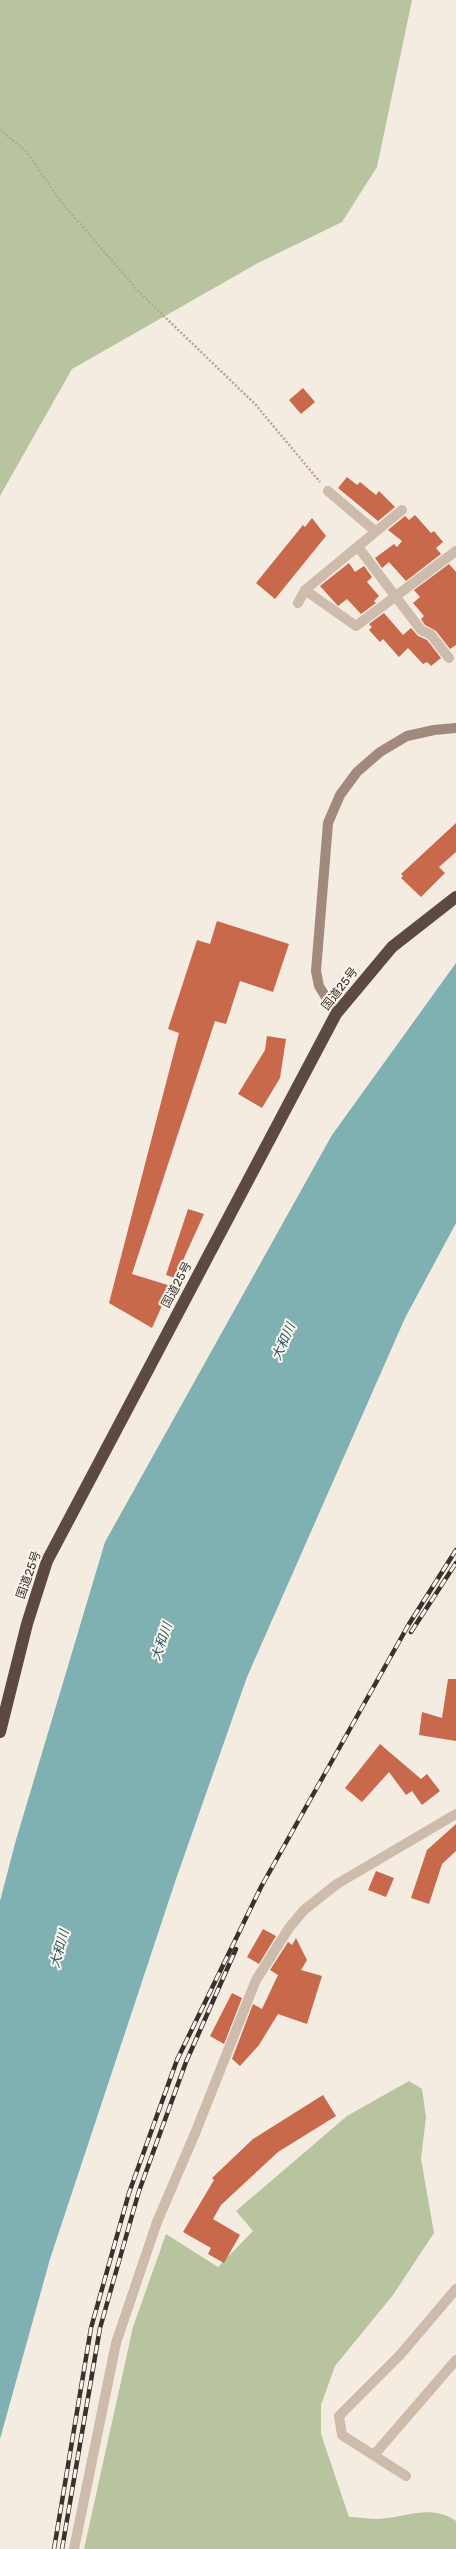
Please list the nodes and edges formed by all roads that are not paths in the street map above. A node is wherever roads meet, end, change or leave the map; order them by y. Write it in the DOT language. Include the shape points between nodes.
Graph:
graph roads {
  1 [pos="328,491"];
  2 [pos="402,510"];
  3 [pos="376,531"];
  4 [pos="358,547"];
  5 [pos="456,551"];
  6 [pos="305,590"];
  7 [pos="395,596"];
  8 [pos="298,603"];
  9 [pos="449,658"];
  10 [pos="456,728"];
  11 [pos="456,897"];
  12 [pos="336,1014"];
  13 [pos="2,1716"];
  14 [pos="0,1732"];
  15 [pos="456,1814"];
  16 [pos="456,2289"];
  17 [pos="456,2360"];
  18 [pos="374,2455"];
  19 [pos="406,2476"];
  20 [pos="74,2549"];
  1 -- 3 [label="street"];
  2 -- 3 [label="street"];
  3 -- 4 [label="street"];
  4 -- 6 [label="street"];
  4 -- 7 [label="street"];
  5 -- 7 [label="street"];
  6 -- 7 [label="street" via="356,626"];
  6 -- 8 [label="street"];
  7 -- 9 [label="street" via="421,630 431,635"];
  10 -- 12 [label="street" via="408,736 380,752 357,772 340,795 328,823 316,971 319,986"];
  11 -- 12 [label="highway, 国道25号" via="392,947"];
  12 -- 13 [label="highway, 国道25号" via="47,1561"];
  13 -- 14 [label="highway, 国道25号"];
  15 -- 20 [label="street" via="337,1884 304,1910 289,1928 256,1980 196,2132 157,2222 116,2343"];
  16 -- 18 [label="street" via="400,2355 339,2416 342,2435"];
  17 -- 18 [label="street"];
  18 -- 19 [label="street"];
}
